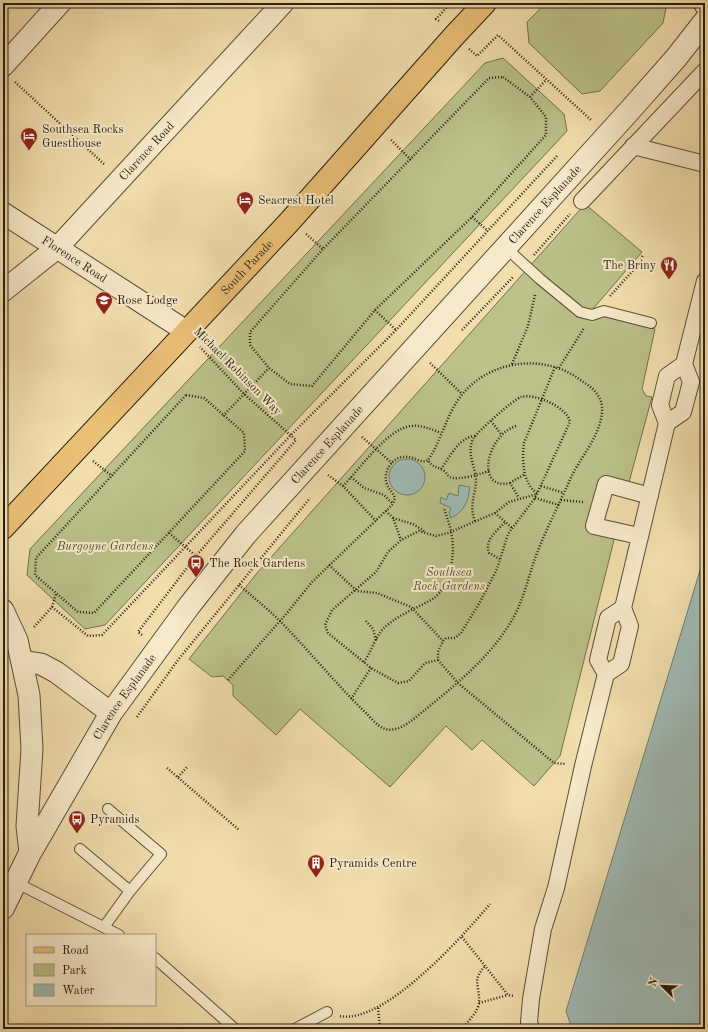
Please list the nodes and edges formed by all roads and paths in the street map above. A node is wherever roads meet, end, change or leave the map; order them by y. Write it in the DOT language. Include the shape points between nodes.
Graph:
graph roads {
  1 [pos="60,3"];
  2 [pos="283,3"];
  3 [pos="451,3"];
  4 [pos="479,5"];
  5 [pos="436,19"];
  6 [pos="705,20"];
  7 [pos="477,56"];
  8 [pos="6,71"];
  9 [pos="705,71"];
  10 [pos="546,80"];
  11 [pos="530,97"];
  12 [pos="591,120"];
  13 [pos="376,126"];
  14 [pos="633,146"];
  15 [pos="558,155"];
  16 [pos="411,160"];
  17 [pos="705,164"];
  18 [pos="120,179"];
  19 [pos="582,201"];
  20 [pos="3,213"];
  21 [pos="472,217"];
  22 [pos="488,231"];
  23 [pos="505,247"];
  24 [pos="57,248"];
  25 [pos="524,265"];
  26 [pos="540,279"];
  27 [pos="705,281"];
  28 [pos="3,291"];
  29 [pos="375,310"];
  30 [pos="651,322"];
  31 [pos="396,330"];
  32 [pos="186,331"];
  33 [pos="458,334"];
  34 [pos="512,364"];
  35 [pos="684,364"];
  36 [pos="555,367"];
  37 [pos="269,368"];
  38 [pos="425,368"];
  39 [pos="244,394"];
  40 [pos="462,394"];
  41 [pos="541,400"];
  42 [pos="223,416"];
  43 [pos="491,421"];
  44 [pos="667,423"];
  45 [pos="516,426"];
  46 [pos="367,431"];
  47 [pos="441,433"];
  48 [pos="501,434"];
  49 [pos="290,436"];
  50 [pos="475,436"];
  51 [pos="362,437"];
  52 [pos="357,442"];
  53 [pos="376,450"];
  54 [pos="428,460"];
  55 [pos="392,463"];
  56 [pos="333,469"];
  57 [pos="441,469"];
  58 [pos="489,471"];
  59 [pos="525,474"];
  60 [pos="328,475"];
  61 [pos="351,477"];
  62 [pos="475,477"];
  63 [pos="324,480"];
  64 [pos="510,483"];
  65 [pos="343,486"];
  66 [pos="541,486"];
  67 [pos="564,493"];
  68 [pos="537,494"];
  69 [pos="311,496"];
  70 [pos="650,496"];
  71 [pos="519,498"];
  72 [pos="535,498"];
  73 [pos="393,504"];
  74 [pos="559,505"];
  75 [pos="444,508"];
  76 [pos="386,511"];
  77 [pos="495,513"];
  78 [pos="393,518"];
  79 [pos="376,520"];
  80 [pos="475,521"];
  81 [pos="505,522"];
  82 [pos="3,528"];
  83 [pos="512,528"];
  84 [pos="424,532"];
  85 [pos="451,532"];
  86 [pos="169,533"];
  87 [pos="639,536"];
  88 [pos="401,540"];
  89 [pos="185,546"];
  90 [pos="196,556"];
  91 [pos="500,558"];
  92 [pos="329,565"];
  93 [pos="239,585"];
  94 [pos="355,590"];
  95 [pos="56,594"];
  96 [pos="52,606"];
  97 [pos="623,608"];
  98 [pos="413,609"];
  99 [pos="3,610"];
  100 [pos="280,621"];
  101 [pos="366,621"];
  102 [pos="138,632"];
  103 [pos="24,636"];
  104 [pos="443,640"];
  105 [pos="376,641"];
  106 [pos="438,660"];
  107 [pos="22,661"];
  108 [pos="364,662"];
  109 [pos="372,668"];
  110 [pos="606,674"];
  111 [pos="228,680"];
  112 [pos="458,683"];
  113 [pos="351,699"];
  114 [pos="111,713"];
  115 [pos="133,722"];
  116 [pos="554,763"];
  117 [pos="188,766"];
  118 [pos="167,768"];
  119 [pos="178,777"];
  120 [pos="108,809"];
  121 [pos="239,830"];
  122 [pos="80,849"];
  123 [pos="30,853"];
  124 [pos="15,882"];
  125 [pos="130,891"];
  126 [pos="490,904"];
  127 [pos="3,908"];
  128 [pos="104,927"];
  129 [pos="117,934"];
  130 [pos="462,937"];
  131 [pos="156,959"];
  132 [pos="486,965"];
  133 [pos="508,995"];
  134 [pos="531,999"];
  135 [pos="479,1003"];
  136 [pos="378,1008"];
  137 [pos="327,1012"];
  138 [pos="235,1029"];
  139 [pos="295,1029"];
  140 [pos="380,1029"];
  141 [pos="462,1029"];
  142 [pos="531,1029"];
  1 -- 8 [label="street"];
  2 -- 18 [label="street, Clarence Road"];
  3 -- 5 [label="path"];
  4 -- 13 [label="main road, South Parade"];
  6 -- 23 [label="street, Clarence Esplanade" via="641,98"];
  7 -- 10 [label="path" via="498,35"];
  8 -- 18 [label="path"];
  9 -- 14 [label="street"];
  10 -- 11 [label="path"];
  10 -- 12 [label="path"];
  11 -- 16 [label="path" via="503,77 489,78"];
  11 -- 21 [label="path" via="546,117 546,135"];
  13 -- 16 [label="path"];
  13 -- 32 [label="main road, South Parade"];
  14 -- 17 [label="street"];
  14 -- 19 [label="street"];
  15 -- 22 [label="path"];
  16 -- 37 [label="path" via="323,249 250,332 250,345"];
  18 -- 24 [label="street, Clarence Road"];
  19 -- 25 [label="path"];
  20 -- 24 [label="street, Florence Road"];
  21 -- 22 [label="path"];
  21 -- 29 [label="path"];
  22 -- 31 [label="path"];
  23 -- 25 [label="lane"];
  23 -- 114 [label="street, Clarence Esplanade" via="246,534 176,623"];
  24 -- 28 [label="street, Clarence Road"];
  24 -- 32 [label="street, Florence Road"];
  25 -- 26 [label="lane"];
  25 -- 33 [label="path"];
  26 -- 30 [label="lane" via="583,314 592,315 604,311"];
  26 -- 34 [label="path" via="528,326"];
  27 -- 35 [label="street"];
  29 -- 31 [label="path"];
  29 -- 37 [label="path" via="312,386 290,384"];
  31 -- 49 [label="path"];
  32 -- 39 [label="path, Michael Robinson Way"];
  32 -- 82 [label="main road, South Parade"];
  34 -- 36 [label="path" via="530,363"];
  34 -- 40 [label="path" via="481,378"];
  35 -- 44 [label="street" via="691,382 683,412"];
  35 -- 44 [label="street" via="667,376 660,405"];
  36 -- 41 [label="path"];
  36 -- 67 [label="path" via="592,388 602,405 598,431 577,465"];
  37 -- 39 [label="path"];
  38 -- 40 [label="path" via="430,363"];
  39 -- 42 [label="path"];
  39 -- 49 [label="path, Michael Robinson Way"];
  40 -- 47 [label="path"];
  41 -- 43 [label="path" via="528,396 518,398"];
  41 -- 59 [label="path" via="524,443 522,455"];
  41 -- 66 [label="path" via="561,409 567,414 570,422"];
  42 -- 86 [label="path" via="244,433 245,451"];
  42 -- 95 [label="path" via="204,398 186,395 36,558 35,575"];
  43 -- 48 [label="path"];
  43 -- 50 [label="path"];
  44 -- 70 [label="street"];
  45 -- 48 [label="path"];
  46 -- 51 [label="path"];
  47 -- 53 [label="path" via="425,427 410,426 393,432"];
  47 -- 54 [label="path"];
  48 -- 58 [label="path" via="490,453"];
  49 -- 89 [label="path"];
  49 -- 90 [label="path, Michael Robinson Way" via="296,440"];
  50 -- 57 [label="path" via="461,442"];
  50 -- 62 [label="path" via="471,453"];
  51 -- 52 [label="path"];
  51 -- 53 [label="path"];
  53 -- 55 [label="path"];
  53 -- 61 [label="path"];
  54 -- 55 [label="path" via="420,461 405,456"];
  54 -- 57 [label="path" via="436,468"];
  55 -- 73 [label="path" via="387,472 386,482 396,498"];
  56 -- 60 [label="path"];
  57 -- 62 [label="path" via="453,478"];
  58 -- 62 [label="path"];
  58 -- 64 [label="path" via="495,482 500,485"];
  59 -- 64 [label="path"];
  59 -- 68 [label="path" via="530,487"];
  60 -- 63 [label="path"];
  60 -- 65 [label="path"];
  61 -- 65 [label="path"];
  61 -- 73 [label="path" via="364,488 379,493"];
  62 -- 80 [label="path" via="472,510"];
  64 -- 71 [label="path"];
  65 -- 79 [label="path"];
  66 -- 67 [label="path"];
  66 -- 68 [label="path"];
  67 -- 74 [label="path"];
  68 -- 71 [label="path"];
  68 -- 72 [label="path"];
  69 -- 93 [label="path"];
  70 -- 87 [label="street"];
  70 -- 87 [label="street" via="606,484 599,506 594,526"];
  71 -- 77 [label="path"];
  72 -- 74 [label="path"];
  72 -- 83 [label="path"];
  73 -- 76 [label="path"];
  74 -- 112 [label="path" via="539,548 523,596 511,622 486,654"];
  75 -- 85 [label="path"];
  76 -- 78 [label="path"];
  76 -- 79 [label="path"];
  77 -- 80 [label="path"];
  77 -- 81 [label="path"];
  78 -- 84 [label="path" via="413,524"];
  78 -- 88 [label="path"];
  79 -- 92 [label="path"];
  80 -- 85 [label="path"];
  81 -- 83 [label="path"];
  81 -- 91 [label="path" via="488,543 489,553"];
  83 -- 91 [label="path"];
  84 -- 85 [label="path" via="436,536"];
  84 -- 88 [label="path" via="414,533"];
  85 -- 98 [label="path" via="452,554 447,581 434,598"];
  86 -- 89 [label="path"];
  86 -- 95 [label="path" via="94,613 78,612"];
  87 -- 97 [label="street"];
  88 -- 94 [label="path" via="388,552 381,566"];
  89 -- 90 [label="path"];
  89 -- 96 [label="path" via="102,635 88,636"];
  90 -- 102 [label="path"];
  91 -- 104 [label="path" via="497,569 461,633 455,638"];
  92 -- 94 [label="path"];
  92 -- 100 [label="path"];
  93 -- 100 [label="path"];
  93 -- 115 [label="path" via="178,660"];
  94 -- 98 [label="path" via="383,595"];
  94 -- 108 [label="path" via="329,614 325,629"];
  95 -- 96 [label="path"];
  96 -- 103 [label="path"];
  97 -- 110 [label="street" via="630,626 621,664"];
  97 -- 110 [label="street" via="608,618 598,660"];
  98 -- 104 [label="path"];
  98 -- 105 [label="path" via="383,629"];
  99 -- 103 [label="street"];
  100 -- 111 [label="path"];
  100 -- 113 [label="path"];
  101 -- 105 [label="path" via="373,629"];
  103 -- 107 [label="street"];
  104 -- 106 [label="path"];
  105 -- 108 [label="path"];
  106 -- 109 [label="path" via="425,663 404,683 392,681"];
  106 -- 112 [label="path"];
  107 -- 114 [label="street" via="41,664 56,672"];
  107 -- 123 [label="street" via="29,695 32,749 27,826"];
  108 -- 109 [label="path"];
  109 -- 113 [label="path"];
  110 -- 134 [label="street" via="582,766 556,888 543,929"];
  112 -- 113 [label="path" via="405,725 392,730 380,727"];
  112 -- 116 [label="path"];
  114 -- 123 [label="street, Clarence Esplanade"];
  117 -- 119 [label="path"];
  118 -- 119 [label="path"];
  119 -- 121 [label="path"];
  120 -- 125 [label="lane" via="161,854"];
  122 -- 125 [label="lane"];
  123 -- 124 [label="street, Clarence Esplanade"];
  124 -- 127 [label="street, Clarence Esplanade"];
  124 -- 128 [label="lane"];
  125 -- 128 [label="lane"];
  126 -- 130 [label="path"];
  128 -- 129 [label="lane"];
  130 -- 132 [label="path"];
  130 -- 136 [label="path" via="408,986"];
  131 -- 138 [label="lane"];
  132 -- 133 [label="path"];
  132 -- 135 [label="path" via="476,979"];
  133 -- 134 [label="path"];
  133 -- 135 [label="path"];
  134 -- 142 [label="street"];
  135 -- 141 [label="path" via="476,1012"];
  136 -- 137 [label="path" via="352,1018"];
  136 -- 140 [label="path"];
  137 -- 139 [label="lane"];
}
